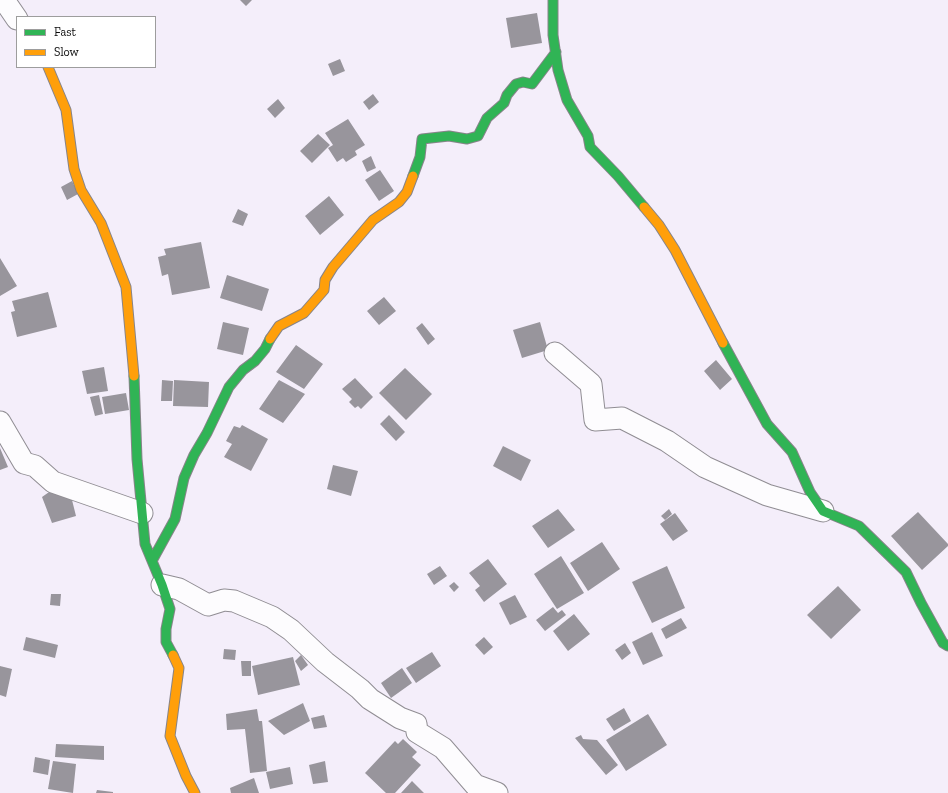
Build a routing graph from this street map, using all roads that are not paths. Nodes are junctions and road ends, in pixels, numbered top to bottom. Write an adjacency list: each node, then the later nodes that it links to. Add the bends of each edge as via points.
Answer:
1 (4, 0): 3 (street)
2 (553, 0): 4 (street, via 553,35)
3 (16, 18)
4 (556, 52): 8 (street, via 558,70 567,100 588,136 590,147 659,225 675,250 767,424 792,452 810,492); 10 (street, via 532,84 516,84 504,103 487,118 478,136 467,139 449,136 422,138 420,158 407,192 399,202 373,220 333,267 325,280 324,290 304,313 279,326 266,349 229,387 194,455 184,478 175,519)
5 (48, 68): 9 (street, via 66,110 74,169 81,190 101,223 126,287)
6 (555, 353): 8 (street, via 591,384 595,420 622,418 667,441 705,467 767,495)
7 (0, 422): 9 (street, via 24,463 35,466 53,482)
8 (823, 511): 12 (street, via 859,526 906,572 943,643)
9 (142, 513): 10 (street, via 145,544)
10 (153, 560): 11 (street)
11 (162, 585): 13 (street, via 170,609 166,642 179,668 170,736); 14 (street, via 179,589 208,605 224,600 234,601 272,617 291,630 370,699 400,718 416,724 417,732 444,748 475,785)
12 (948, 646)
13 (195, 793)
14 (497, 793)

